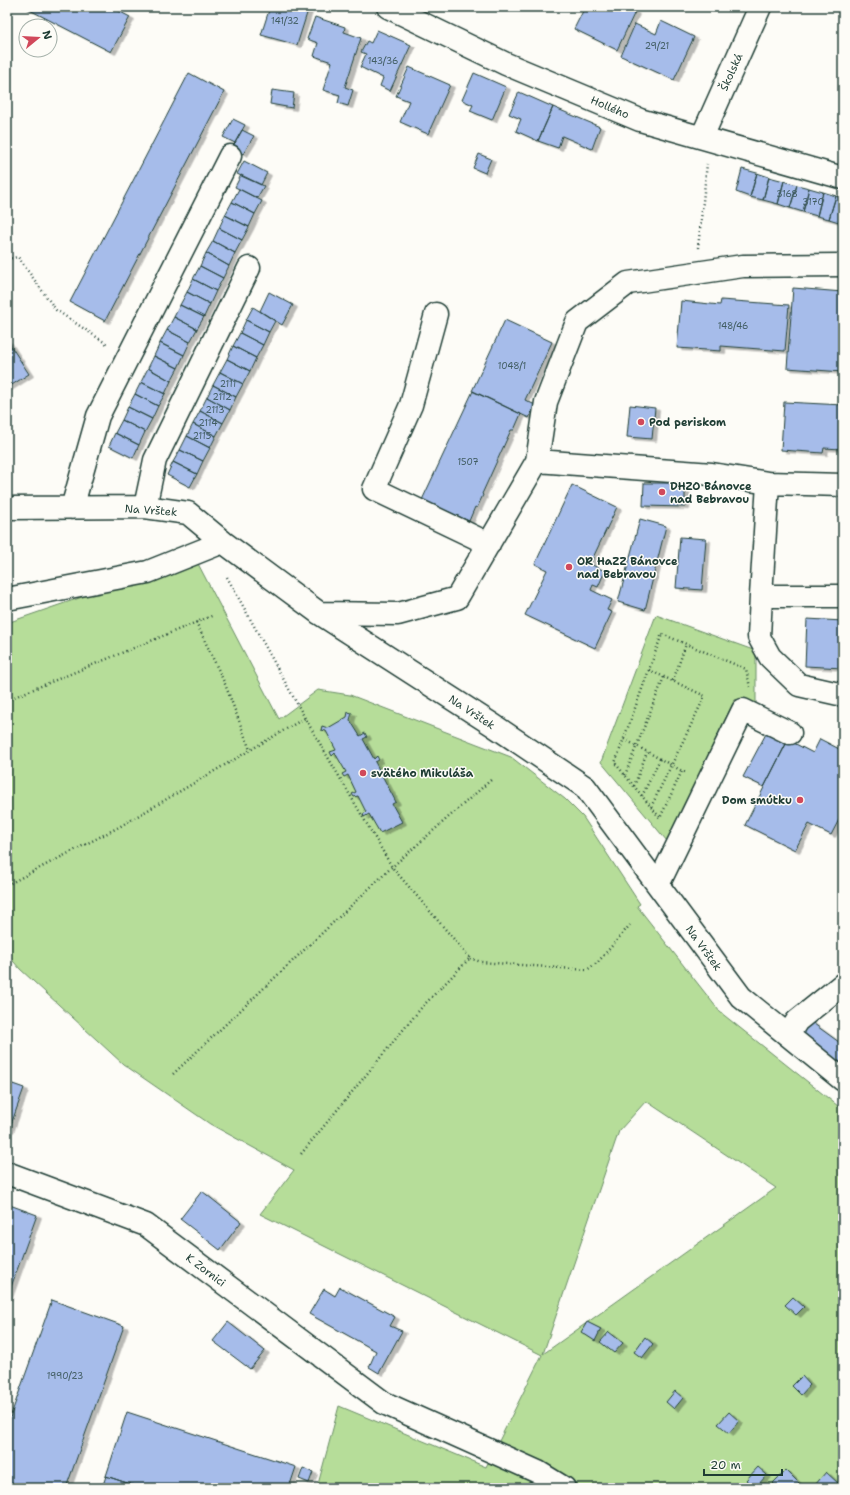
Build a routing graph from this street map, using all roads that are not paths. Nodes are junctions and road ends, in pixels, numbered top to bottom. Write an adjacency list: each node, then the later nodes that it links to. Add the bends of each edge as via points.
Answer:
1 (388, 7): 3 (street, Hollého, via 506,64 640,120)
2 (760, 7): 3 (street, Školská)
3 (706, 138): 5 (street, Hollého)
4 (230, 156): 13 (street, via 98,416)
5 (843, 178)
6 (843, 266): 9 (street, via 743,266 628,283 577,322 546,402)
7 (250, 268): 14 (street, via 155,460)
8 (436, 314): 16 (street, via 411,405 374,489)
9 (536, 461): 10 (street, via 712,474); 16 (street)
10 (768, 483): 11 (street); 17 (street)
11 (843, 485)
12 (7, 508): 13 (street, Na Vrštek)
13 (72, 508): 14 (street, Na Vrštek)
14 (145, 508): 15 (street, Na Vrštek, via 188,513)
15 (223, 542): 19 (street, via 148,572); 20 (street, Na Vrštek)
16 (489, 544): 20 (street, via 457,598 398,614)
17 (761, 596): 18 (street); 21 (street, via 759,637 770,657 799,685)
18 (843, 596)
19 (7, 599)
20 (319, 613): 23 (street, Na Vrštek, via 585,787)
21 (843, 695)
22 (790, 733): 23 (street, via 743,710)
23 (658, 885): 25 (street, Na Vrštek, via 741,997)
24 (843, 984): 25 (street, via 797,1021)
25 (788, 1035): 26 (street, Na Vrštek)
26 (843, 1080)
27 (7, 1173): 28 (street, K Zornici, via 146,1225 384,1403 538,1472)
28 (564, 1488)

